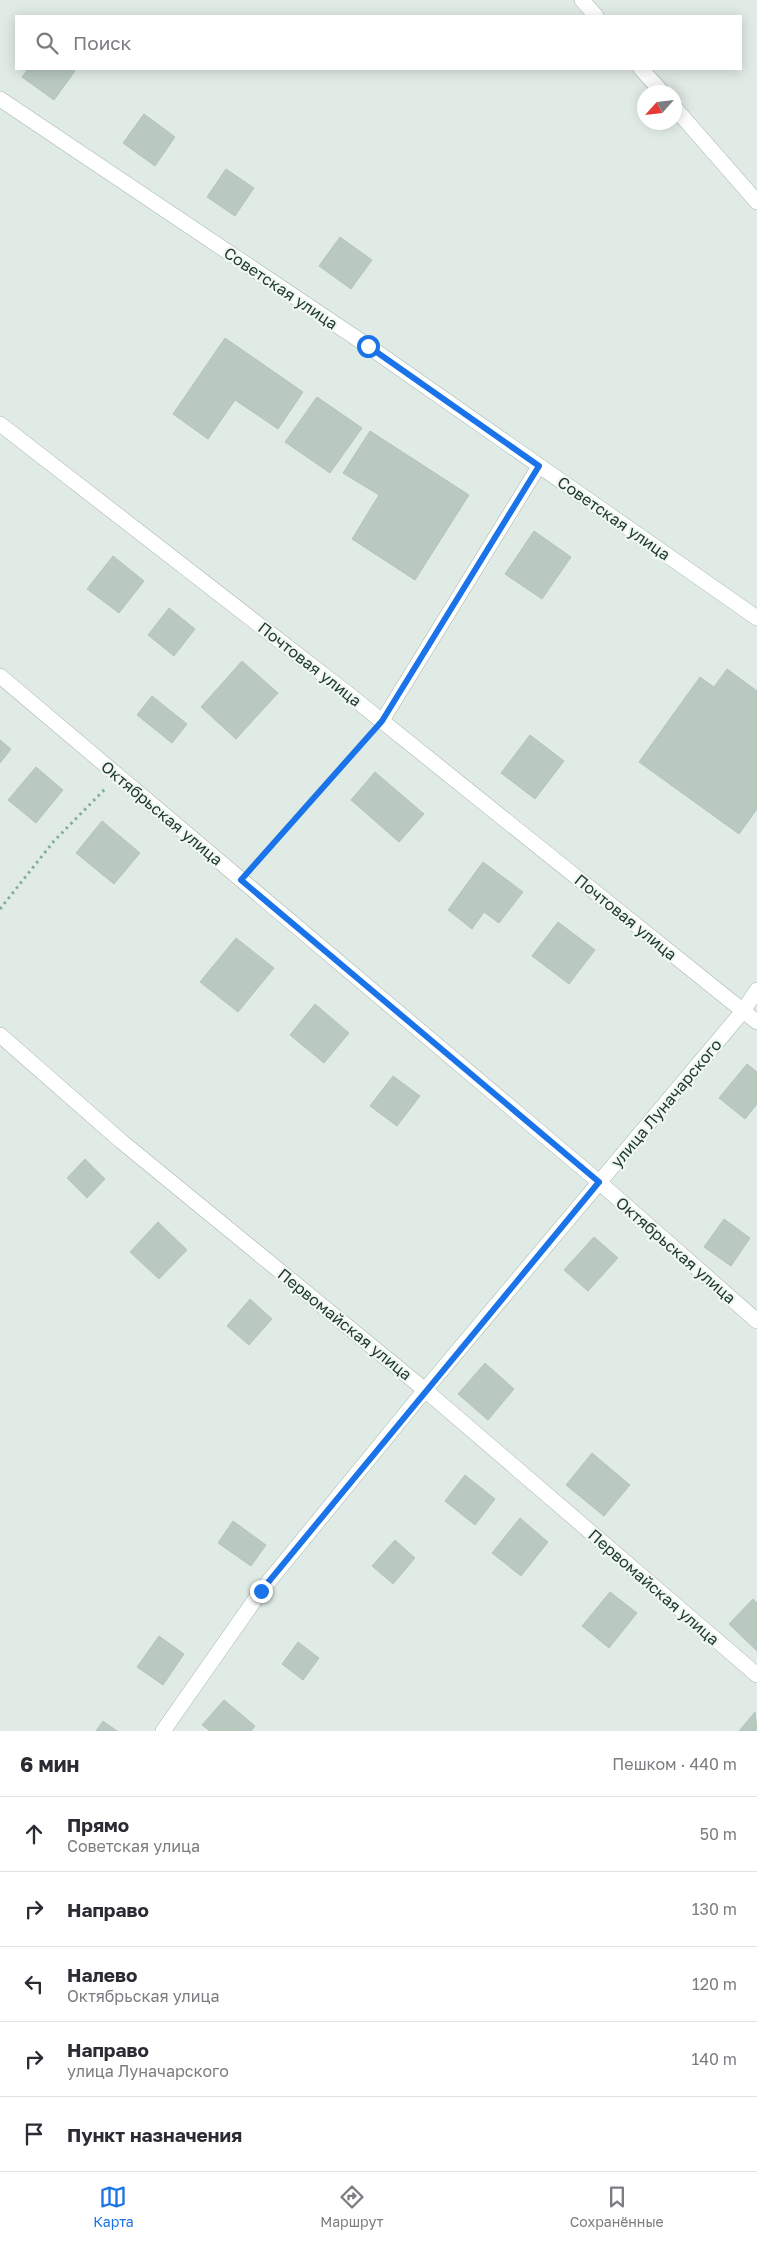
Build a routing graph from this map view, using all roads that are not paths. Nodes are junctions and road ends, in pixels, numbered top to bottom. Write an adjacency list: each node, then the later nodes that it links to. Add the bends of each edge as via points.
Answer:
1 (582, 0): 2 (street)
2 (595, 15)
3 (642, 70): 4 (street)
4 (656, 85)
5 (0, 99): 9 (street, Советская улица, via 368,346)
6 (682, 116): 7 (street)
7 (757, 202)
8 (0, 424): 12 (street, Почтовая улица)
9 (539, 466): 10 (street, Советская улица); 12 (lane)
10 (757, 618)
11 (0, 676): 17 (street, Октябрьская улица)
12 (382, 721): 14 (street, Почтовая улица)
13 (757, 990): 14 (street, улица Луначарского)
14 (743, 1011): 15 (street, Почтовая улица); 17 (street, улица Луначарского)
15 (757, 1022)
16 (0, 1035): 19 (street, Первомайская улица, via 121,1141)
17 (599, 1182): 18 (street, Октябрьская улица); 19 (street, улица Луначарского)
18 (757, 1321)
19 (425, 1390): 20 (street, Первомайская улица); 21 (street, улица Луначарского, via 261,1591)
20 (757, 1675)
21 (163, 1731)

